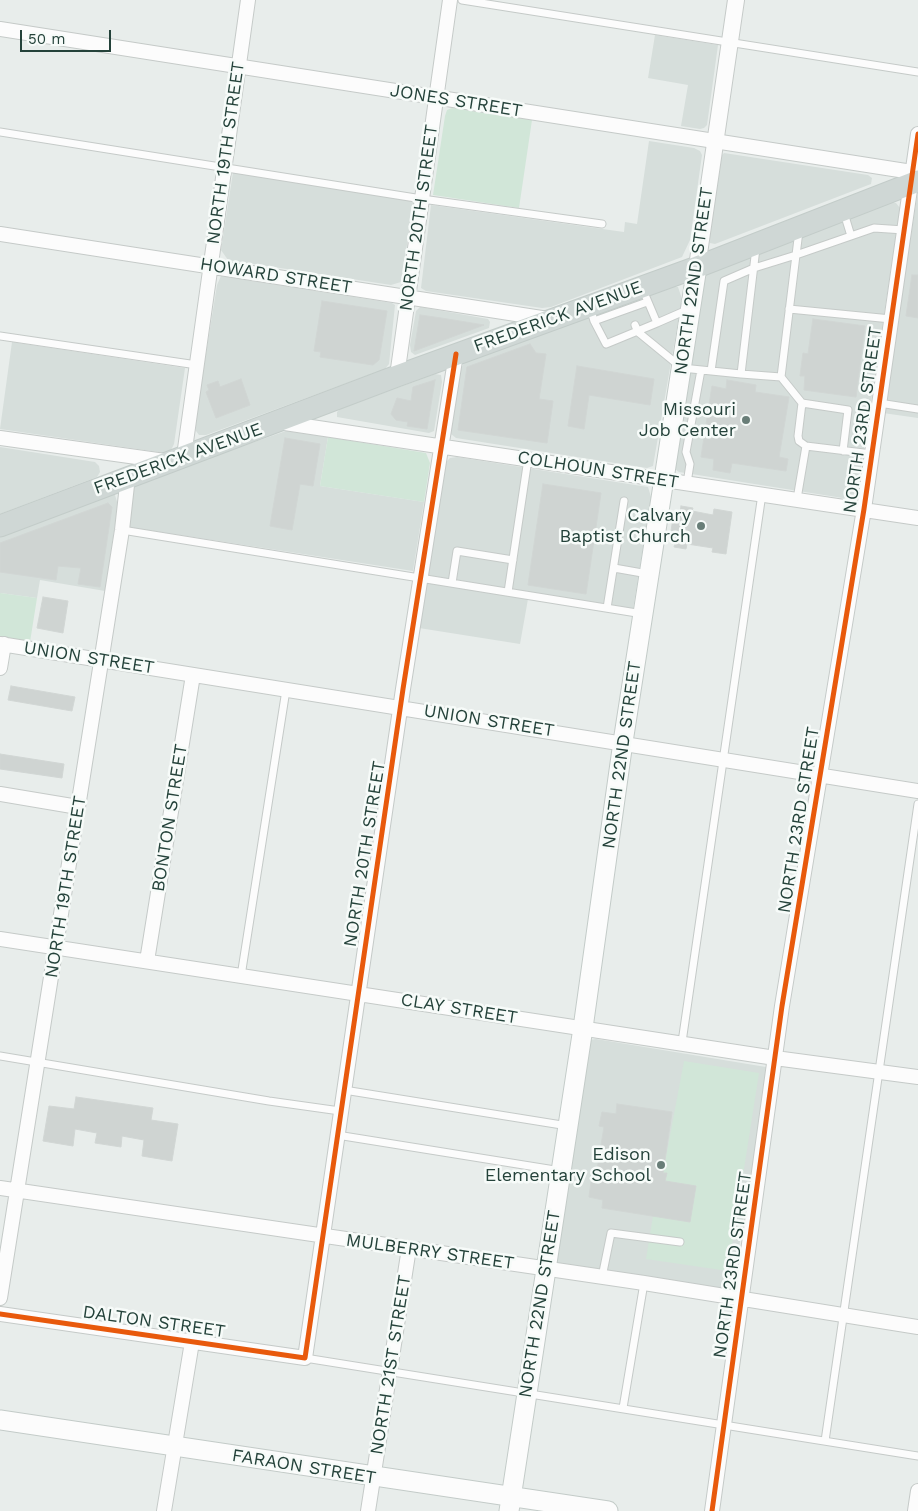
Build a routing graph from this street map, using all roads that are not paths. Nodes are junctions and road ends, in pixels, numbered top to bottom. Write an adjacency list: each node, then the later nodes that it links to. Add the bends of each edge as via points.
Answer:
1 (248, 0): 7 (street, NORTH 19TH STREET)
2 (450, 0): 9 (street, NORTH 20TH STREET)
3 (462, 0): 6 (lane)
4 (736, 0): 6 (street, NORTH 22ND STREET)
5 (0, 29): 7 (street, JONES STREET)
6 (730, 41): 8 (lane); 12 (street, NORTH 22ND STREET)
7 (238, 65): 9 (street, JONES STREET); 13 (street, NORTH 19TH STREET)
8 (918, 72)
9 (436, 98): 12 (street, JONES STREET); 15 (street, NORTH 20TH STREET)
10 (0, 132): 13 (lane)
11 (918, 134): 14 (street, NORTH 23RD STREET)
12 (715, 140): 14 (street, JONES STREET); 25 (street, NORTH 22ND STREET)
13 (224, 168): 15 (lane); 24 (street, NORTH 19TH STREET)
14 (914, 179): 16 (main road, FREDERICK AVENUE); 19 (street, NORTH 23RD STREET)
15 (422, 199): 17 (lane); 28 (street, NORTH 20TH STREET)
16 (843, 210): 18 (main road, FREDERICK AVENUE); 21 (lane)
17 (602, 224)
18 (800, 226): 22 (main road, FREDERICK AVENUE); 23 (lane)
19 (904, 230): 21 (lane, via 874,228); 33 (street, NORTH 23RD STREET)
20 (0, 234): 24 (street, HOWARD STREET)
21 (851, 236): 23 (lane)
22 (757, 242): 25 (main road, FREDERICK AVENUE); 26 (lane)
23 (796, 255): 26 (lane); 30 (lane)
24 (210, 267): 28 (street, HOWARD STREET); 38 (street, NORTH 19TH STREET)
25 (697, 267): 27 (main road, FREDERICK AVENUE); 29 (main road, NORTH 22ND STREET)
26 (754, 268): 41 (lane, via 724,281); 42 (lane)
27 (644, 295): 31 (main road, FREDERICK AVENUE); 31 (lane, via 629,311 616,316); 34 (lane)
28 (408, 296): 32 (street, HOWARD STREET); 43 (street, NORTH 20TH STREET)
29 (691, 308): 34 (lane); 39 (main road, NORTH 22ND STREET)
30 (789, 309): 33 (lane); 44 (lane)
31 (592, 313): 32 (main road, FREDERICK AVENUE); 35 (lane, via 606,344)
32 (552, 319): 37 (main road, FREDERICK AVENUE)
33 (891, 319): 46 (street, NORTH 23RD STREET)
34 (657, 323): 35 (lane)
35 (637, 329): 39 (lane)
36 (0, 336): 38 (lane)
37 (456, 354): 43 (main road, FREDERICK AVENUE); 50 (street, NORTH 20TH STREET)
38 (197, 365): 54 (street, NORTH 19TH STREET)
39 (682, 368): 40 (lane); 57 (main road, NORTH 22ND STREET)
40 (700, 370): 41 (lane); 58 (lane, via 686,452 690,464)
41 (711, 371): 42 (lane)
42 (741, 374): 44 (lane)
43 (397, 376): 48 (main road, FREDERICK AVENUE)
44 (781, 377): 45 (lane)
45 (802, 403): 51 (lane, via 798,436); 52 (lane, via 848,410)
46 (879, 403): 47 (lane); 53 (street, NORTH 23RD STREET)
47 (918, 409)
48 (277, 422): 50 (street, COLHOUN STREET); 54 (main road, FREDERICK AVENUE)
49 (0, 438): 54 (street)
50 (442, 446): 55 (street, COLHOUN STREET); 69 (street, NORTH 20TH STREET)
51 (806, 446): 52 (lane); 60 (lane)
52 (843, 451): 53 (lane)
53 (872, 454): 62 (street, NORTH 23RD STREET)
54 (176, 459): 56 (main road, FREDERICK AVENUE)
55 (528, 459): 57 (street, COLHOUN STREET); 66 (lane)
56 (128, 476): 64 (main road, FREDERICK AVENUE); 65 (street, NORTH 19TH STREET)
57 (665, 480): 58 (street, COLHOUN STREET); 68 (main road, NORTH 22ND STREET)
58 (687, 483): 59 (street, COLHOUN STREET)
59 (762, 494): 60 (street, COLHOUN STREET); 81 (lane)
60 (797, 499): 62 (street, COLHOUN STREET)
61 (624, 501): 67 (lane)
62 (864, 508): 63 (street, COLHOUN STREET); 82 (street, NORTH 23RD STREET)
63 (918, 518)
64 (0, 526)
65 (122, 530): 69 (lane); 75 (street, NORTH 19TH STREET)
66 (513, 560): 70 (lane, via 457,551); 71 (lane)
67 (614, 568): 68 (lane); 72 (lane)
68 (650, 574): 73 (main road, NORTH 22ND STREET)
69 (420, 578): 70 (lane); 79 (street, NORTH 20TH STREET)
70 (452, 582): 71 (lane)
71 (508, 592): 72 (lane)
72 (607, 608): 73 (lane)
73 (643, 614): 80 (main road, NORTH 22ND STREET)
74 (2, 644): 75 (street, UNION STREET); 76 (street)
75 (100, 660): 77 (street, UNION STREET); 86 (street, NORTH 19TH STREET)
76 (0, 668)
77 (193, 675): 78 (street, UNION STREET); 89 (street, BONTON STREET)
78 (286, 690): 79 (street, UNION STREET); 90 (lane)
79 (400, 708): 80 (street, UNION STREET); 91 (street, NORTH 20TH STREET)
80 (623, 742): 81 (street, UNION STREET); 92 (main road, NORTH 22ND STREET)
81 (723, 759): 82 (street, UNION STREET); 93 (lane)
82 (820, 775): 83 (street, UNION STREET); 95 (street, NORTH 23RD STREET)
83 (918, 791)
84 (0, 794): 86 (street)
85 (918, 804): 97 (lane)
86 (78, 807): 88 (street, NORTH 19TH STREET)
87 (0, 939): 88 (street, CLAY STREET)
88 (56, 948): 89 (street, CLAY STREET); 96 (street, NORTH 19TH STREET)
89 (147, 961): 90 (street, CLAY STREET)
90 (241, 976): 91 (street, CLAY STREET)
91 (358, 994): 92 (street, CLAY STREET); 99 (street, NORTH 20TH STREET)
92 (583, 1028): 93 (street, CLAY STREET); 101 (main road, NORTH 22ND STREET)
93 (682, 1042): 95 (street, CLAY STREET)
94 (0, 1056): 96 (lane)
95 (775, 1058): 97 (street, CLAY STREET); 113 (street, NORTH 23RD STREET)
96 (39, 1063): 100 (lane); 105 (street, NORTH 19TH STREET)
97 (880, 1072): 98 (street, CLAY STREET); 115 (lane)
98 (918, 1077)
99 (343, 1090): 100 (street, NORTH 20TH STREET); 101 (lane)
100 (340, 1111): 102 (street, NORTH 20TH STREET)
101 (568, 1126): 103 (main road, NORTH 22ND STREET)
102 (337, 1135): 103 (lane); 106 (street, NORTH 20TH STREET)
103 (561, 1171): 109 (main road, NORTH 22ND STREET)
104 (0, 1188): 105 (street, MULBERRY STREET)
105 (18, 1191): 106 (street, MULBERRY STREET); 112 (street, NORTH 19TH STREET)
106 (322, 1236): 108 (street, MULBERRY STREET); 118 (street, NORTH 20TH STREET)
107 (680, 1242): 110 (lane, via 611,1233)
108 (409, 1248): 109 (street, MULBERRY STREET); 119 (street, NORTH 21ST STREET)
109 (545, 1269): 110 (street, MULBERRY STREET); 120 (main road, NORTH 22ND STREET)
110 (602, 1277): 111 (street, MULBERRY STREET)
111 (644, 1283): 113 (street, MULBERRY STREET); 121 (lane)
112 (0, 1298)
113 (743, 1298): 115 (street, MULBERRY STREET); 123 (street, NORTH 23RD STREET)
114 (0, 1314): 117 (street, DALTON STREET)
115 (844, 1315): 116 (street, MULBERRY STREET); 124 (lane)
116 (918, 1327)
117 (192, 1342): 118 (street, DALTON STREET); 125 (street)
118 (305, 1358): 119 (lane)
119 (390, 1372): 120 (lane); 127 (street, NORTH 21ST STREET)
120 (527, 1393): 121 (lane); 129 (main road, NORTH 22ND STREET)
121 (623, 1408): 123 (lane)
122 (0, 1420): 125 (main road, FARAON STREET)
123 (725, 1425): 124 (lane); 133 (street, NORTH 23RD STREET)
124 (825, 1441): 126 (lane)
125 (174, 1447): 127 (main road, FARAON STREET); 130 (street)
126 (918, 1456)
127 (373, 1477): 129 (main road, FARAON STREET); 131 (street, NORTH 21ST STREET)
128 (918, 1491): 134 (street)
129 (510, 1504): 132 (main road, FARAON STREET)
130 (164, 1511)
131 (368, 1511)
132 (608, 1511)
133 (712, 1511)
134 (915, 1511)

